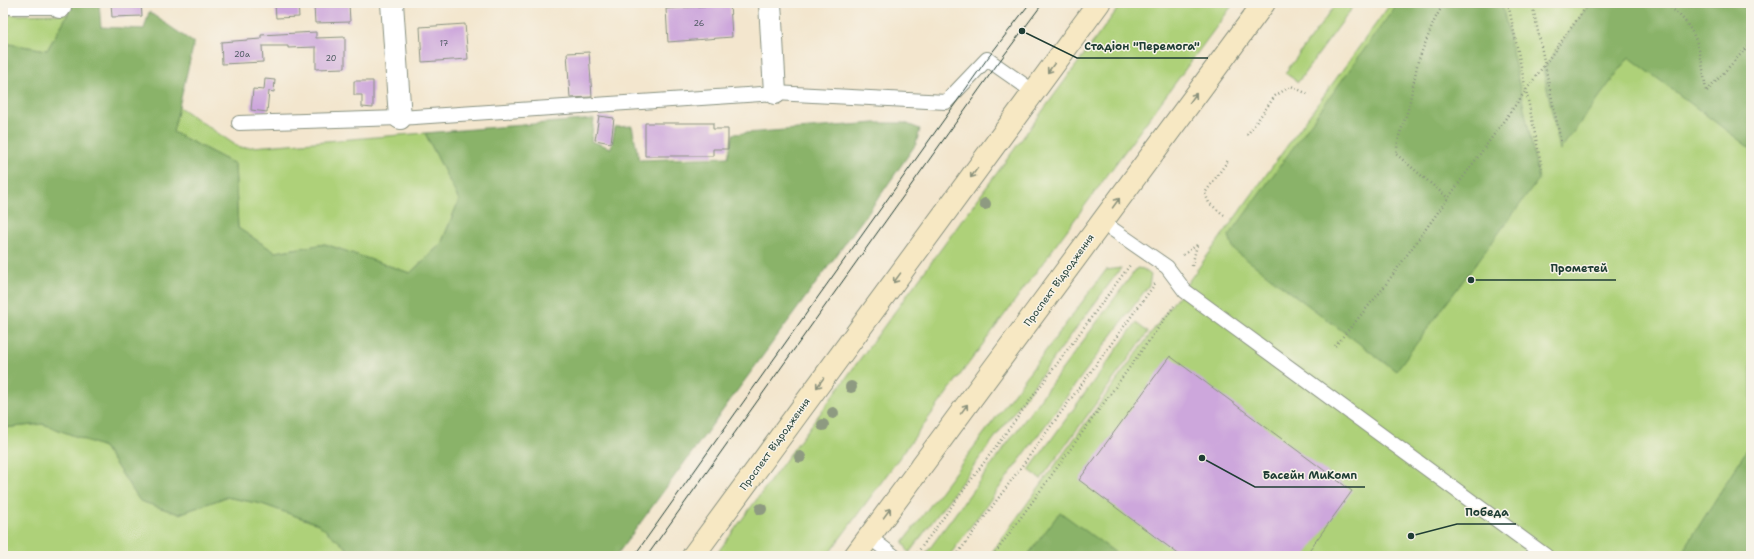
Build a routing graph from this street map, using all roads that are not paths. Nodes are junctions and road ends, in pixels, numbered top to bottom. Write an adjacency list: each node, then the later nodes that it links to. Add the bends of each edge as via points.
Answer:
1 (392, 3): 9 (street)
2 (770, 3): 8 (street)
3 (1099, 3): 7 (main road, Проспект Відродження, one-way to 7)
4 (1264, 3): 11 (main road, Проспект Відродження, one-way to 4)
5 (60, 5): 6 (lane)
6 (3, 7)
7 (1034, 92): 8 (lane, via 987,59 946,102); 13 (main road, Проспект Відродження, one-way to 13)
8 (775, 93): 9 (lane)
9 (400, 118): 10 (lane)
10 (240, 123)
11 (1102, 222): 12 (main road, Проспект Відродження, one-way to 11); 16 (lane, via 1167,267 1185,291)
12 (869, 537): 14 (main road, Проспект Відродження); 15 (lane)
13 (692, 556)
14 (855, 556)
15 (894, 556)
16 (1546, 556)

